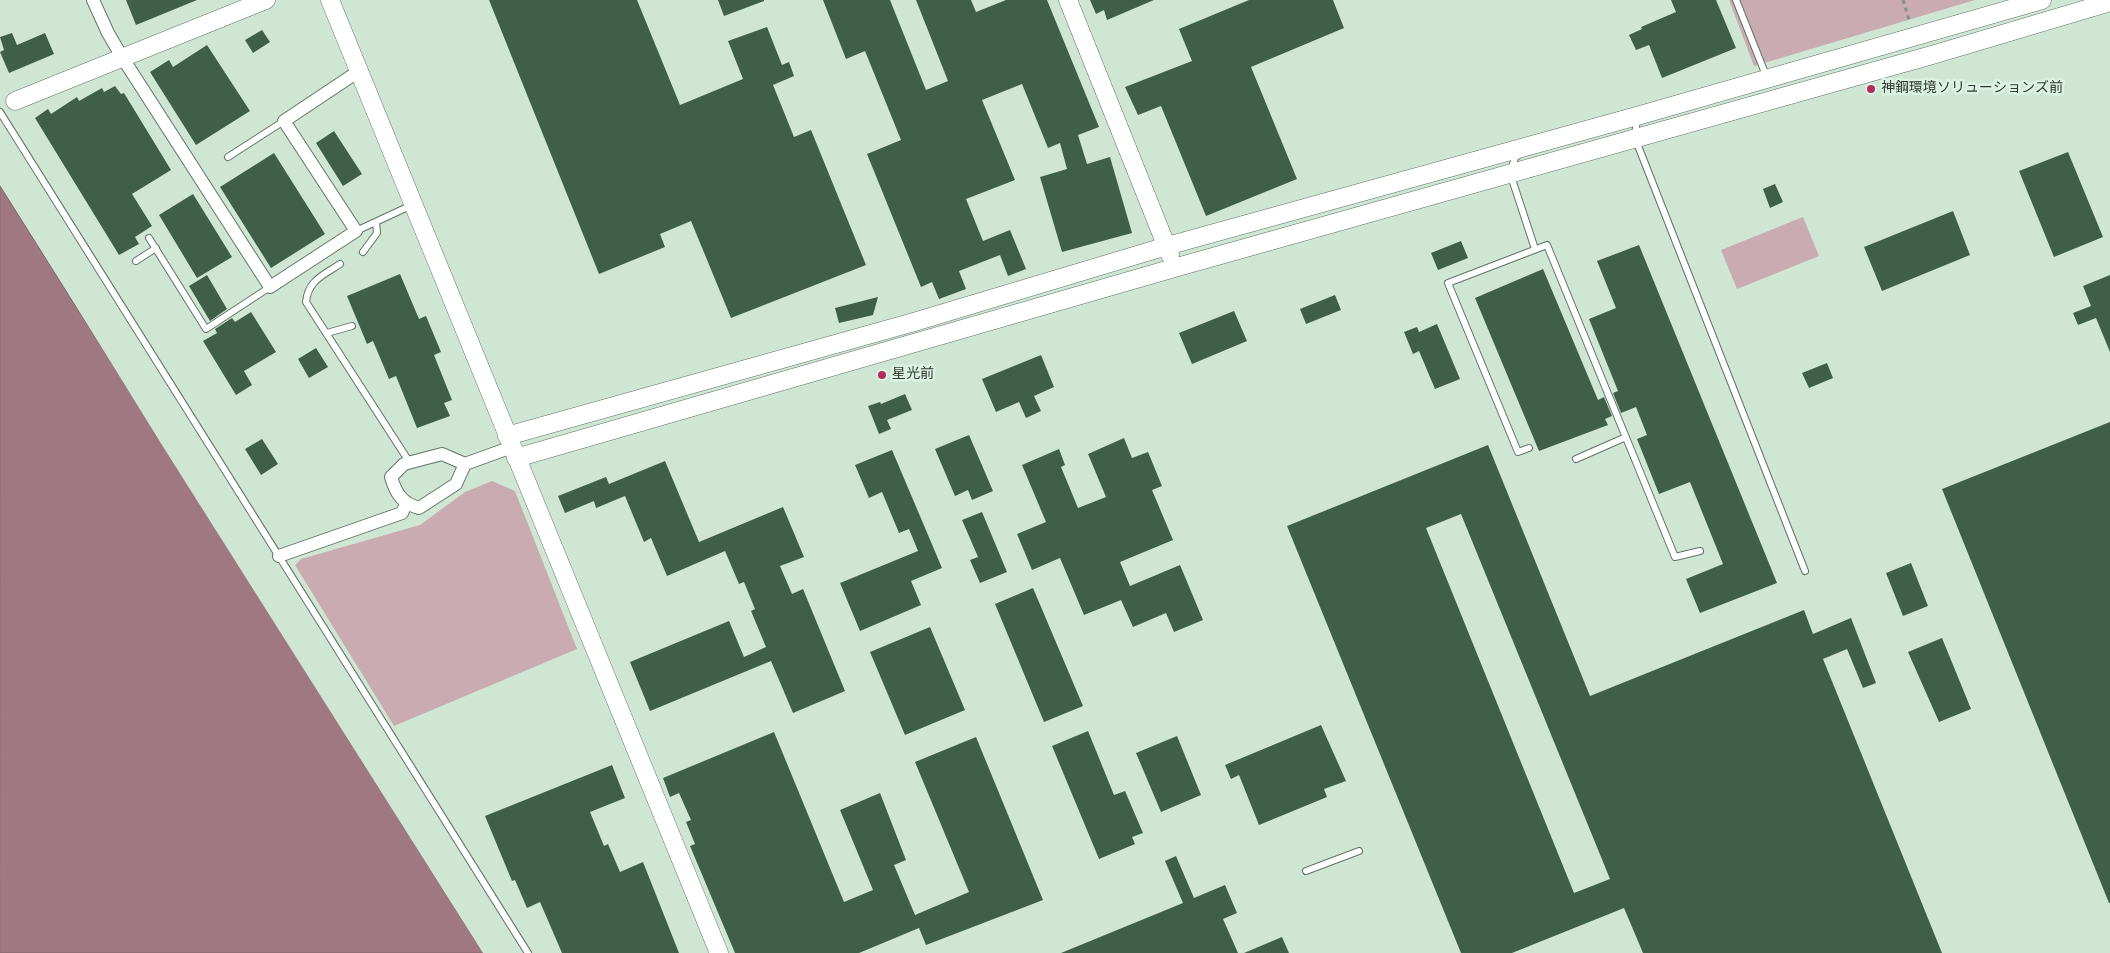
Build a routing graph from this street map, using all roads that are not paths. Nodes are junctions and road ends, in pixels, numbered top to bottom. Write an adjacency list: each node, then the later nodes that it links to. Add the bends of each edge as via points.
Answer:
1 (93, 0): 9 (street)
2 (266, 0): 8 (street)
3 (330, 0): 10 (street)
4 (1068, 0): 25 (street)
5 (1736, 0): 11 (lane)
6 (2042, 0): 11 (street)
7 (2110, 2): 16 (street)
8 (233, 6): 9 (street)
9 (122, 57): 12 (street); 32 (street)
10 (359, 71): 15 (street); 21 (street)
11 (1768, 79): 14 (street)
12 (14, 101)
13 (0, 112): 43 (lane)
14 (1637, 116): 16 (lane); 17 (street)
15 (284, 121): 18 (lane); 23 (street)
16 (1635, 138): 20 (street); 44 (lane)
17 (1531, 145): 19 (street); 20 (lane)
18 (228, 157)
19 (1475, 160): 20 (lane, via 1492,162); 25 (street)
20 (1504, 169): 27 (lane); 31 (street)
21 (413, 205): 22 (lane); 36 (street)
22 (376, 222): 23 (lane); 28 (lane, via 376,233)
23 (356, 231): 32 (street)
24 (149, 238): 26 (lane)
25 (1167, 246): 31 (street); 36 (street)
26 (156, 248): 29 (lane); 32 (lane, via 206,329)
27 (1536, 249): 35 (lane, via 1547,245); 37 (lane, via 1448,283 1518,452)
28 (363, 252)
29 (136, 261)
30 (340, 264): 34 (lane, via 314,281 307,290 306,302)
31 (1174, 268): 36 (street)
32 (270, 287)
33 (352, 326): 34 (lane)
34 (327, 333): 39 (lane)
35 (1626, 438): 38 (lane); 42 (lane, via 1675,557)
36 (512, 447): 40 (street); 48 (street)
37 (1529, 448)
38 (1576, 459)
39 (410, 463): 40 (street, via 442,454); 41 (street, via 404,464 391,477 396,492)
40 (465, 464): 41 (street, via 456,484 419,508)
41 (406, 504): 43 (street, via 402,513 395,516)
42 (1700, 551)
43 (279, 556): 47 (lane)
44 (1805, 570)
45 (1359, 851): 46 (lane)
46 (1306, 871)
47 (528, 953)
48 (719, 953)

